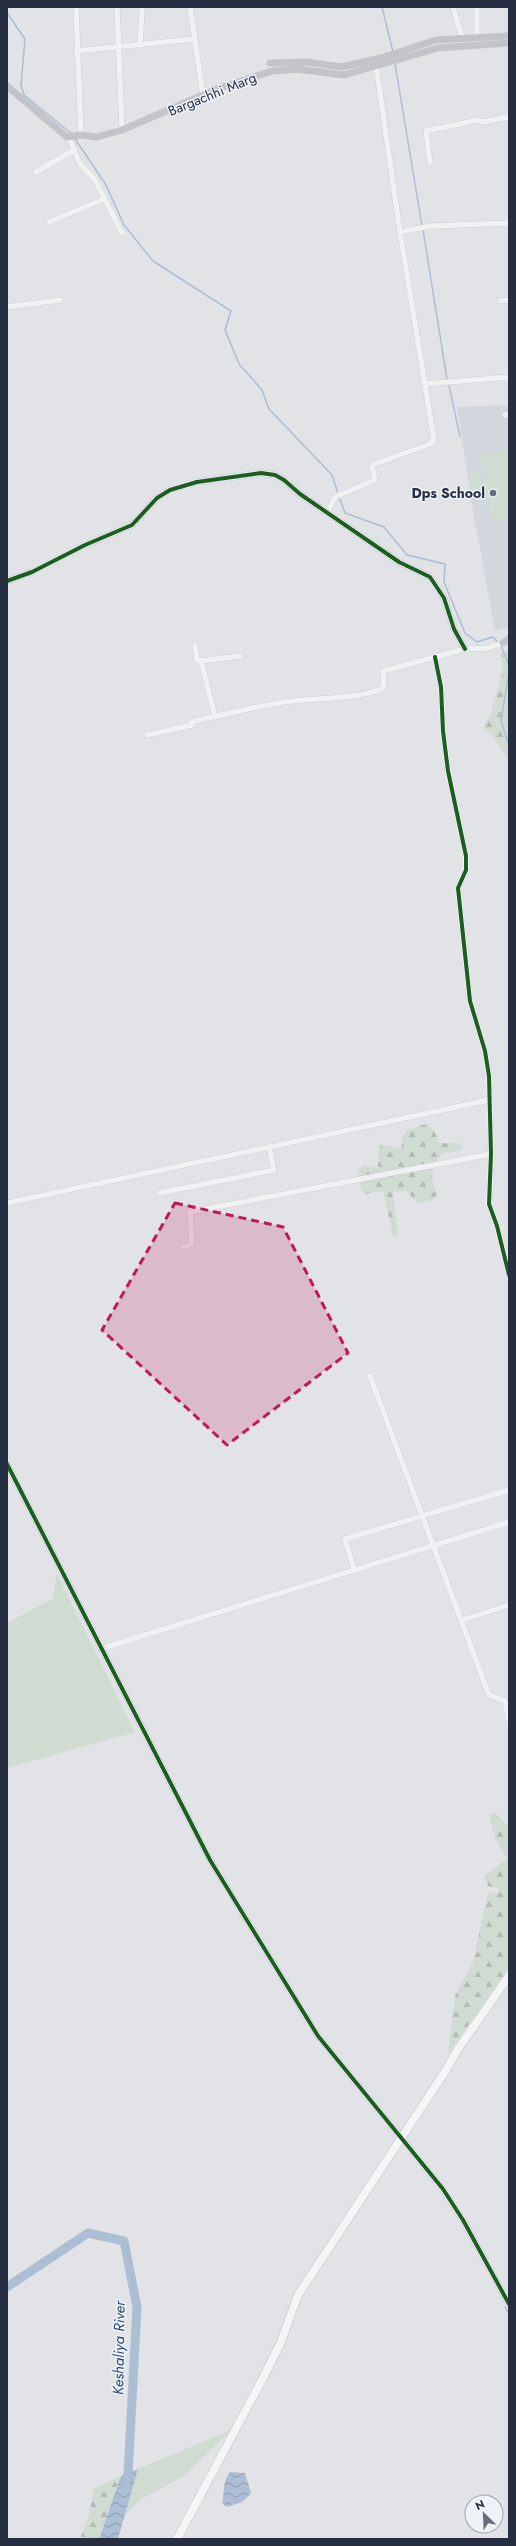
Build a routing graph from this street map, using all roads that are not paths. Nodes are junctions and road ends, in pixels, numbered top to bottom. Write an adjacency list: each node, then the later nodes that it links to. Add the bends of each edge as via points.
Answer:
1 (76, 7): 14 (street)
2 (117, 7): 13 (street)
3 (190, 7): 8 (street)
4 (453, 7): 10 (street)
5 (477, 7): 9 (street)
6 (142, 10): 12 (street)
7 (509, 36): 9 (street)
8 (194, 39): 12 (street); 18 (street)
9 (477, 40): 10 (street, Bargachhi Marg); 11 (street, Bargachhi Marg)
10 (463, 41): 15 (street, via 436,40 381,58 342,67 307,62); 16 (street, Bargachhi Marg)
11 (509, 44)
12 (140, 45): 13 (street)
13 (119, 48): 14 (street); 20 (street)
14 (76, 51): 21 (street)
15 (270, 63)
16 (376, 65): 18 (street, Bargachhi Marg, via 344,75 297,69 272,70); 29 (street)
17 (7, 86): 22 (street)
18 (202, 95): 20 (street, Bargachhi Marg)
19 (509, 117): 24 (street, via 426,130)
20 (122, 130): 21 (street, Bargachhi Marg, via 97,138)
21 (80, 135): 22 (street, Bargachhi Marg)
22 (70, 138): 23 (street)
23 (74, 150): 25 (street); 26 (street, via 80,164 95,180)
24 (430, 164)
25 (36, 172)
26 (104, 199): 27 (street); 30 (street)
27 (49, 222)
28 (509, 223): 29 (street, via 430,226)
29 (400, 232): 36 (street)
30 (122, 233)
31 (60, 300): 34 (street)
32 (509, 300): 33 (street)
33 (500, 301)
34 (7, 307)
35 (509, 377): 36 (street)
36 (424, 384): 37 (street, via 433,442 372,465 376,477 374,481 335,497)
37 (327, 513): 38 (street, via 275,475 261,473 197,482 170,490 157,498 132,525 32,572); 41 (street, via 398,562 430,577 444,598 454,629)
38 (7, 581)
39 (503, 642): 41 (street)
40 (195, 646): 44 (street, via 197,660)
41 (465, 649): 43 (street)
42 (240, 656): 44 (street)
43 (435, 657): 45 (street, via 383,671 384,687 357,696 283,702); 47 (street, via 441,687 448,771 466,856 466,870 458,888 467,980 470,1001 486,1051)
44 (201, 662): 45 (street)
45 (215, 717): 46 (street)
46 (147, 735)
47 (489, 1100): 48 (street); 49 (street)
48 (269, 1147): 50 (street, via 274,1170); 51 (street)
49 (490, 1154): 52 (street, via 190,1212 192,1244); 53 (street, via 489,1204)
50 (159, 1193)
51 (7, 1203)
52 (183, 1247)
53 (509, 1275)
54 (370, 1376): 57 (street)
55 (7, 1464): 63 (street)
56 (509, 1490): 57 (street)
57 (422, 1516): 59 (street); 60 (street, via 345,1540)
58 (509, 1522): 59 (street)
59 (434, 1545): 60 (street); 62 (street)
60 (354, 1569): 63 (street)
61 (509, 1604): 62 (street)
62 (462, 1620): 64 (street, via 489,1695 505,1700)
63 (100, 1649): 66 (street, via 210,1860 318,2036)
64 (509, 1722)
65 (509, 1976): 66 (main road)
66 (402, 2136): 67 (street, via 443,2189 463,2220); 68 (main road, via 298,2295 281,2342)
67 (509, 2304)
68 (177, 2539)

